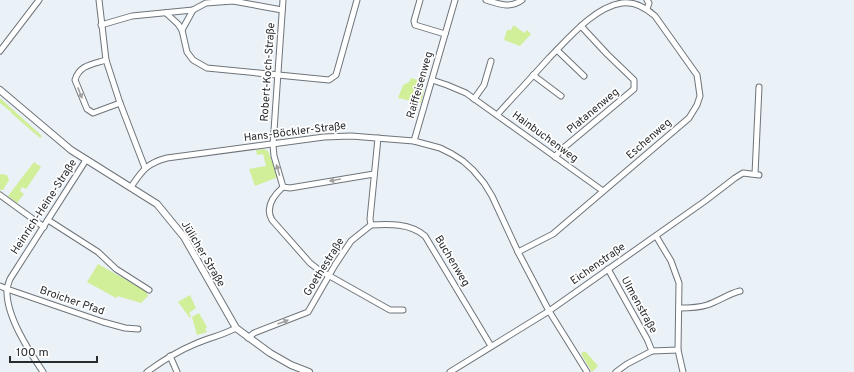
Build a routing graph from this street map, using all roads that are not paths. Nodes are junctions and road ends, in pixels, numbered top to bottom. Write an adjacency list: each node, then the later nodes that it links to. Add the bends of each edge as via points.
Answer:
1 (39, 0): 19 (street)
2 (98, 0): 14 (street)
3 (283, 0): 12 (street, Robert-Koch-Straße)
4 (357, 0): 22 (street, via 333,78 330,80)
5 (420, 0): 17 (street, via 415,25)
6 (455, 0): 17 (street, Raiffeisenweg)
7 (486, 0): 8 (street, via 509,6)
8 (522, 0)
9 (647, 0): 10 (street)
10 (647, 9): 15 (street, Eschenweg, via 629,2 613,5); 41 (street, Eschenweg, via 655,16 697,75 700,96 689,118)
11 (193, 10): 12 (street, via 206,3 234,1); 13 (street); 16 (street)
12 (282, 10): 22 (street, Robert-Koch-Straße)
13 (166, 13): 14 (street, via 132,16); 16 (street)
14 (101, 25): 20 (street)
15 (581, 26): 18 (street, Eschenweg); 35 (street, Platanenweg, via 634,80 634,89)
16 (182, 30): 22 (street, via 187,52 193,60 207,68)
17 (445, 34): 25 (street, Raiffeisenweg)
18 (557, 50): 23 (street, Eschenweg); 24 (street)
19 (0, 51)
20 (106, 60): 30 (street); 30 (street, one-way to 30, via 79,70 75,80 89,111 93,113)
21 (491, 62): 29 (street, via 484,85)
22 (277, 75): 34 (street, Robert-Koch-Straße)
23 (533, 76): 28 (street); 31 (street, Eschenweg)
24 (584, 76)
25 (432, 80): 29 (street, Hainbuchenweg, via 460,90); 33 (street, Raiffeisenweg)
26 (759, 87): 46 (street, Eichenstraße, via 757,174 743,173 734,178)
27 (0, 90): 36 (street, Jülicher Straße, via 61,143)
28 (561, 96)
29 (474, 99): 31 (street, Hainbuchenweg)
30 (120, 103): 37 (street)
31 (497, 115): 35 (street, Hainbuchenweg)
32 (378, 138): 33 (street, Hans-Böckler-Straße); 34 (street, Hans-Böckler-Straße, via 324,137); 38 (street)
33 (414, 141): 47 (street, Hans-Böckler-Straße, via 440,148 473,170 492,196)
34 (273, 145): 37 (street, Hans-Böckler-Straße, via 167,158 157,160); 40 (street, one-way to 34)
35 (555, 156): 41 (street, Hainbuchenweg)
36 (86, 160): 39 (street, Jülicher Straße); 43 (street, Heinrich-Heine-Straße)
37 (145, 168): 39 (street, Hans-Böckler-Straße)
38 (374, 174): 40 (street, one-way to 40); 44 (street)
39 (131, 187): 57 (street, Jülicher Straße, via 157,204 180,232)
40 (283, 187): 49 (street, via 273,198 269,215 310,263)
41 (603, 191): 47 (street, Eschenweg, via 553,234)
42 (0, 195): 45 (street)
43 (48, 220): 45 (street, Heinrich-Heine-Straße); 52 (street, via 98,252 116,269)
44 (371, 225): 49 (street, Goethestraße, via 351,241); 60 (street, Buchenweg, via 406,226 425,236)
45 (44, 227): 51 (street, Heinrich-Heine-Straße, via 10,278)
46 (656, 236): 48 (street, Eichenstraße); 54 (street, via 671,261 679,282)
47 (518, 252): 56 (street, Hans-Böckler-Straße)
48 (608, 269): 56 (street, Eichenstraße); 62 (street, Ulmenstraße)
49 (328, 275): 55 (street, via 390,310); 59 (street, Goethestraße, one-way to 49, via 308,312)
50 (0, 286): 51 (street, Broicher Pfad)
51 (7, 289): 58 (street, Broicher Pfad, via 103,322); 64 (street, via 9,306 21,336)
52 (149, 290)
53 (740, 291): 54 (street, via 707,305)
54 (679, 308): 61 (street)
55 (402, 310)
56 (549, 311): 60 (street, Eichenstraße); 69 (street, Hans-Böckler-Straße)
57 (236, 328): 59 (street, Jülicher Straße); 63 (street)
58 (138, 329)
59 (248, 338): 67 (street, Jülicher Straße, via 291,365)
60 (491, 346): 68 (street, Eichenstraße)
61 (678, 350): 62 (street); 71 (street)
62 (652, 351): 70 (street)
63 (170, 356): 65 (street); 66 (street)
64 (43, 372)
65 (147, 372)
66 (177, 372)
67 (309, 372)
68 (450, 372)
69 (587, 372)
70 (616, 372)
71 (683, 372)

